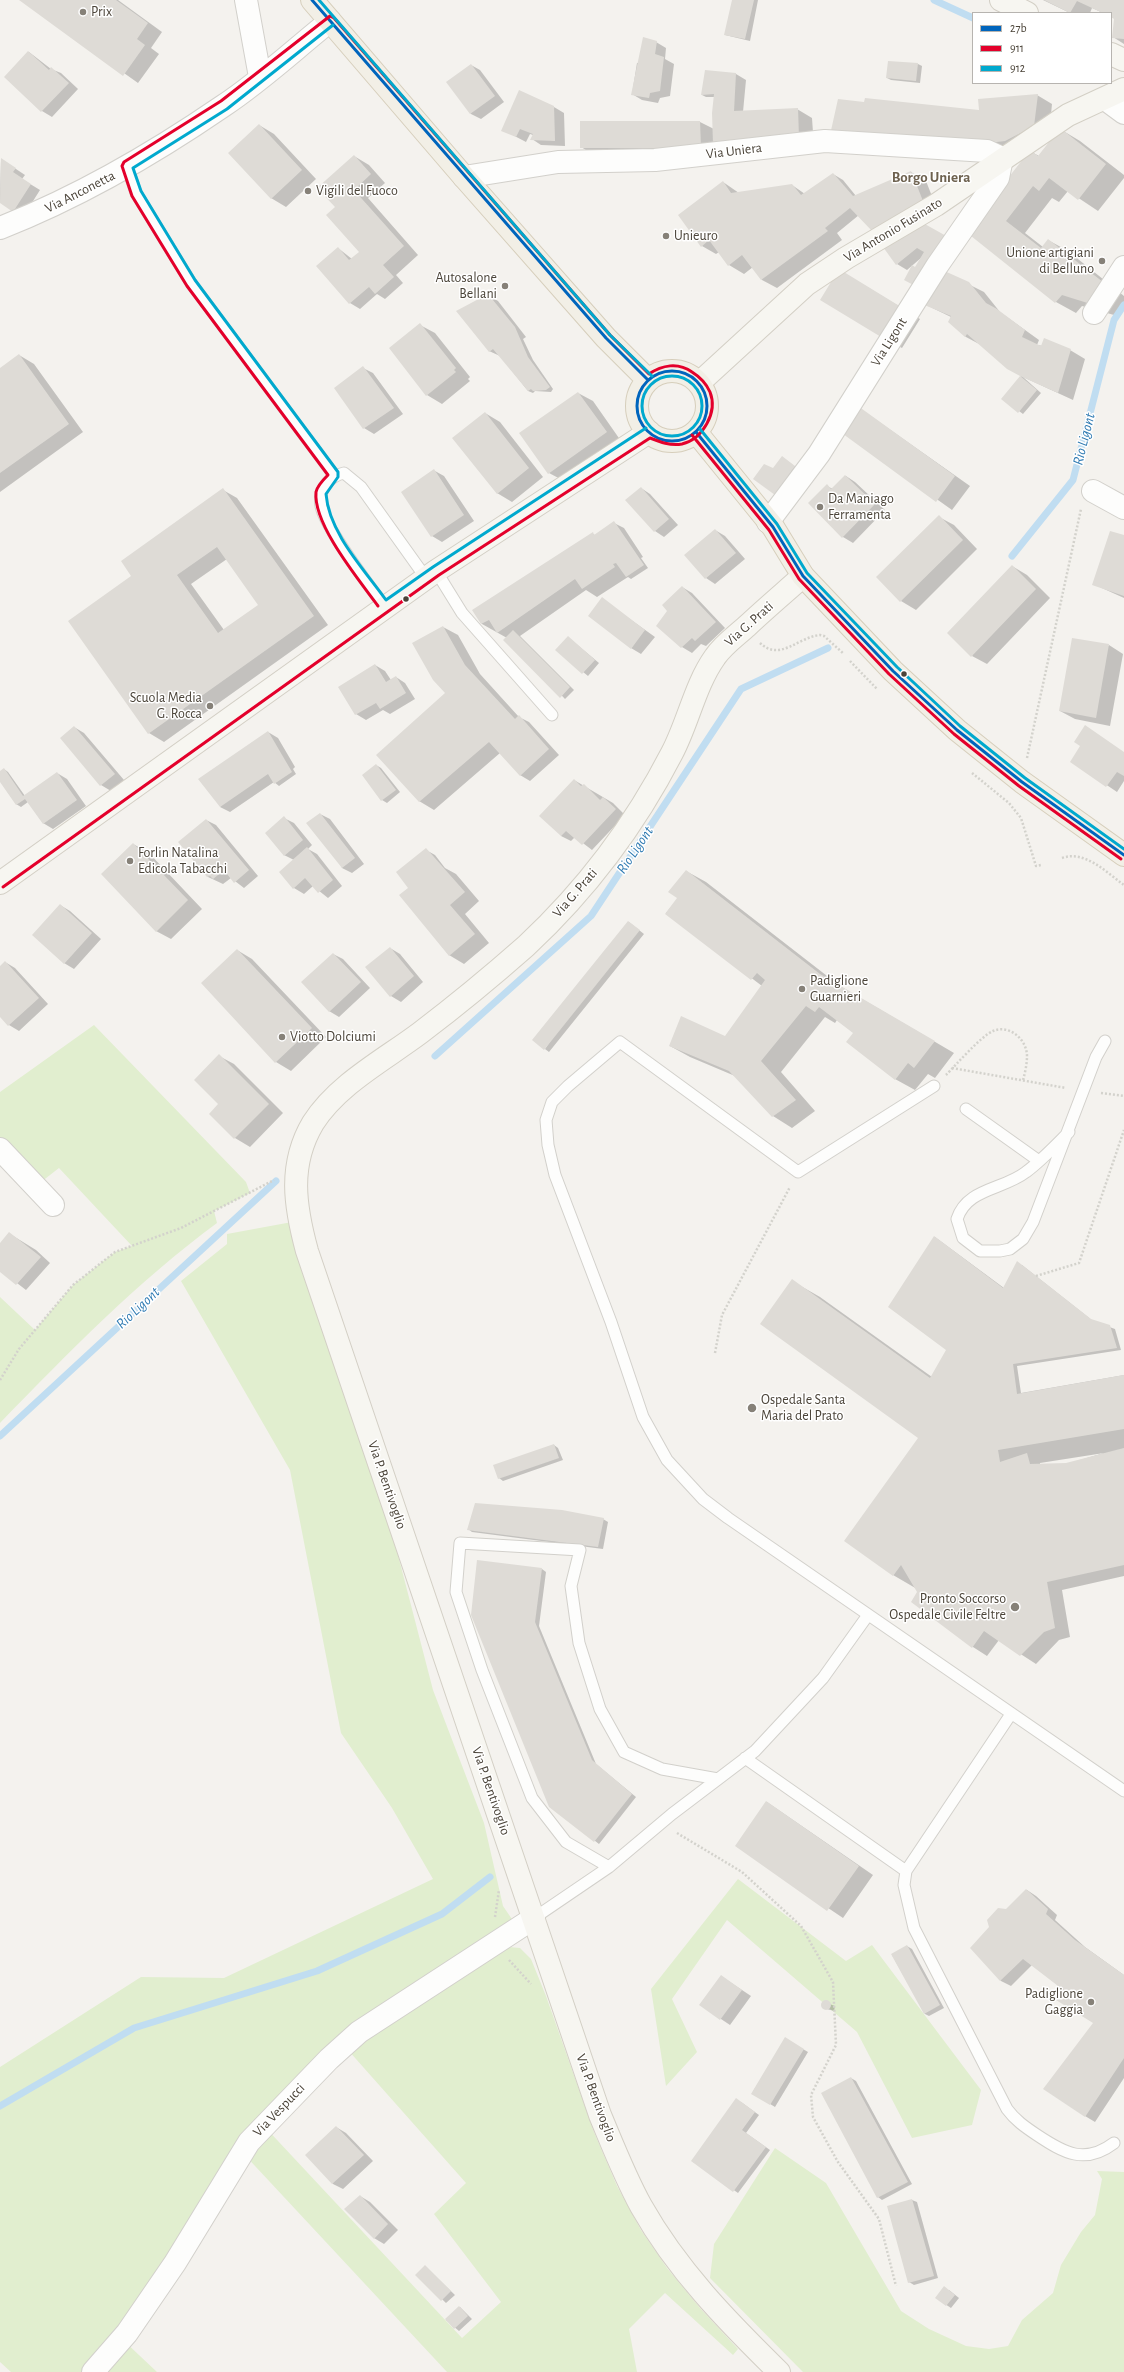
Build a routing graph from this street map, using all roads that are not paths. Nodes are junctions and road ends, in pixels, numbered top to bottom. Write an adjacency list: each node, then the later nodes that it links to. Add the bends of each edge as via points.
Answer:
1 (246, 0): 8 (street)
2 (312, 0): 5 (main road)
3 (1001, 0): 4 (street)
4 (1025, 12)
5 (330, 21): 8 (street, Via Anconetta); 13 (main road)
6 (1112, 54): 7 (street)
7 (1124, 60)
8 (260, 77): 12 (street, Via Anconetta, via 224,106)
9 (1115, 94): 10 (street); 11 (street, Via Antonio Fusinato, via 1068,115)
10 (1124, 113)
11 (1002, 158): 13 (street, Via Uniera, via 987,151 825,141 655,160 558,162); 18 (street, Via Antonio Fusinato, via 936,204 808,284); 24 (street, Via Ligont, via 998,178 937,266 819,454)
12 (128, 166): 14 (street, Via Anconetta, via 104,181); 21 (lane, via 136,193 191,283)
13 (464, 177): 17 (main road, via 606,338)
14 (0, 228)
15 (1124, 266): 16 (street)
16 (1094, 313)
17 (648, 380): 18 (main road, via 668,370 680,371); 19 (main road, via 637,400 637,412 641,423)
18 (699, 383): 20 (main road, via 705,392 706,414)
19 (649, 432): 20 (main road, via 667,440 687,438); 25 (street)
20 (696, 432): 24 (main road)
21 (334, 475): 25 (lane, via 344,473 361,487); 27 (lane, via 321,491 321,507 336,536)
22 (1093, 491): 23 (street)
23 (1124, 508)
24 (768, 522): 26 (main road)
25 (431, 575): 27 (street); 28 (lane)
26 (803, 576): 29 (main road, via 893,671 957,730 1047,802); 37 (street, Via G. Prati, via 716,656 655,784 622,837 582,886 548,924 505,964 334,1098 313,1125)
27 (385, 608): 30 (street)
28 (552, 715)
29 (1124, 854)
30 (0, 883)
31 (1105, 1041): 34 (lane, via 1096,1057)
32 (934, 1086): 39 (lane, via 798,1172 620,1042 552,1102 546,1120 548,1145 555,1175 611,1322 643,1417 667,1460 703,1499)
33 (966, 1109): 36 (lane)
34 (1069, 1132): 36 (lane); 36 (lane, via 1033,1222 1023,1238 1010,1249 1000,1251 980,1250 972,1246 963,1238 958,1227 958,1219 964,1205 980,1193 1019,1177)
35 (0, 1148): 38 (street)
36 (1039, 1161)
37 (296, 1165): 46 (street, Via P. Bentivoglio, via 296,1202 308,1251)
38 (53, 1205)
39 (868, 1615): 40 (lane); 41 (lane, via 823,1678 755,1751)
40 (1011, 1714): 43 (lane); 45 (lane)
41 (745, 1758): 42 (lane); 45 (lane)
42 (718, 1779): 44 (lane); 44 (lane, via 662,1768 624,1752 600,1709 579,1643 571,1586 580,1550 460,1543 456,1592 482,1670 532,1798 566,1842)
43 (1124, 1791)
44 (609, 1867): 46 (lane)
45 (906, 1872): 47 (lane, via 904,1885 914,1928 1007,2109 1015,2119 1065,2153 1085,2155 1103,2151)
46 (534, 1918): 48 (street, Via Vespucci, via 359,2032 328,2058 249,2142 175,2263 127,2333); 49 (street, Via P. Bentivoglio, via 600,2115 641,2206 667,2247 700,2290)
47 (1114, 2143)
48 (93, 2372)
49 (779, 2372)

